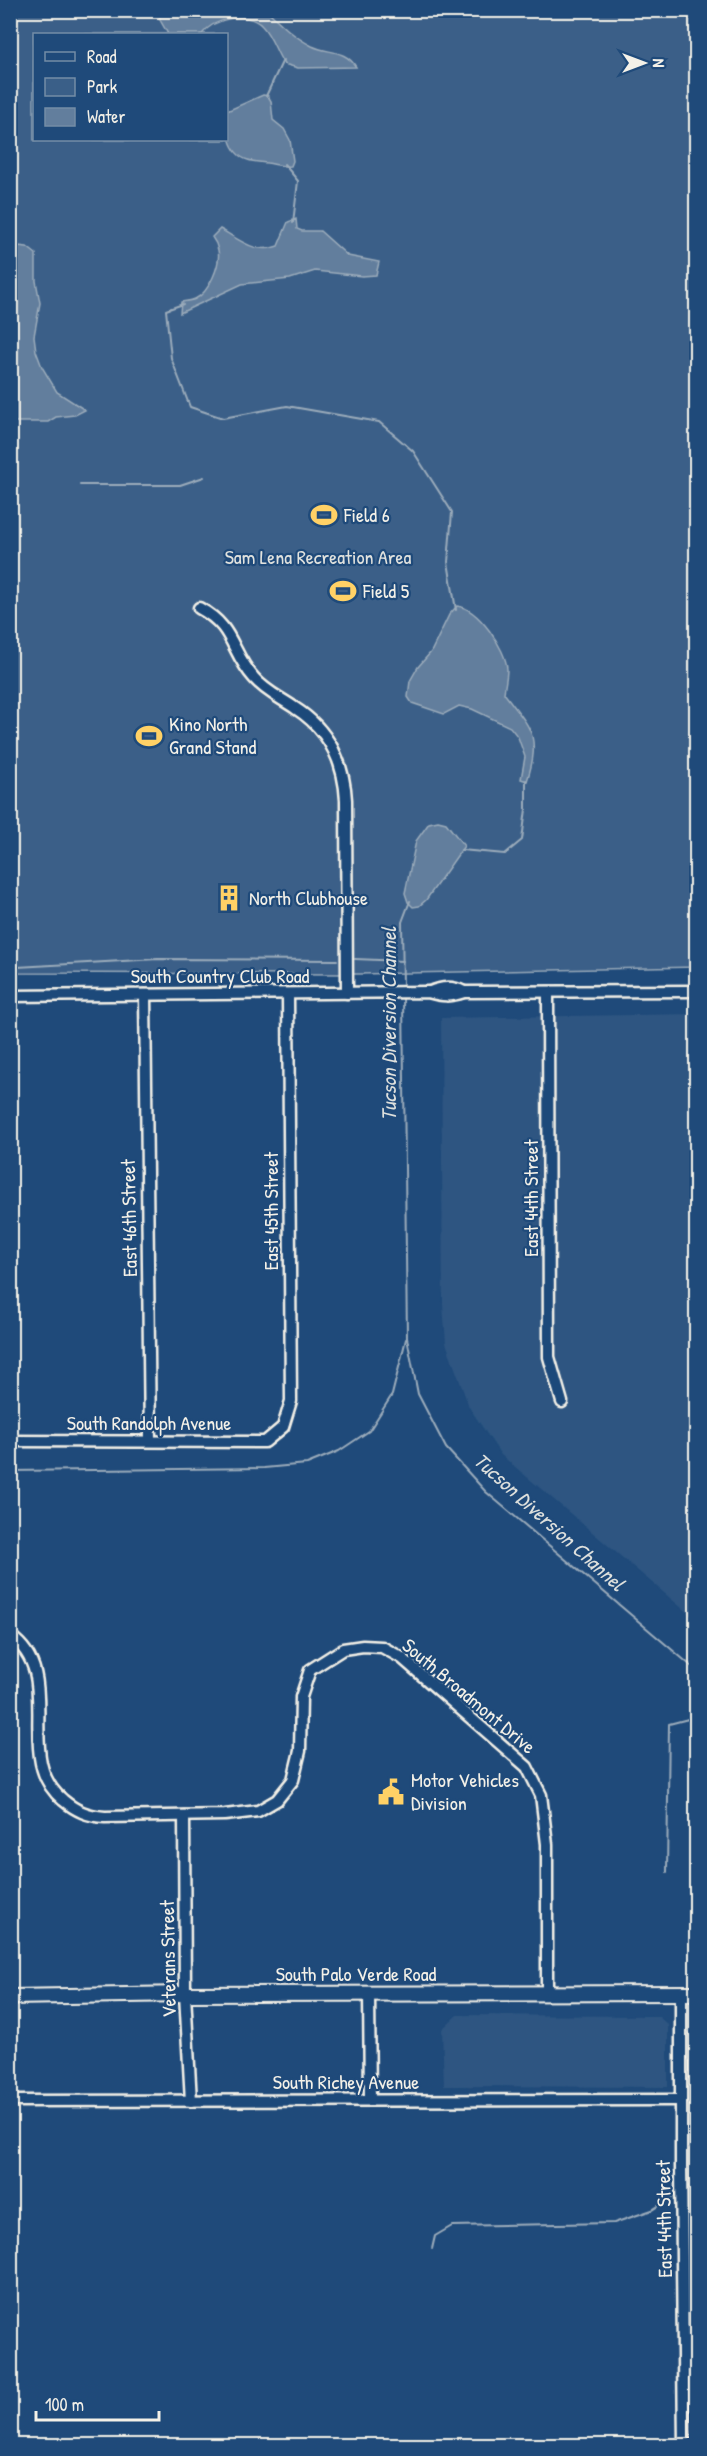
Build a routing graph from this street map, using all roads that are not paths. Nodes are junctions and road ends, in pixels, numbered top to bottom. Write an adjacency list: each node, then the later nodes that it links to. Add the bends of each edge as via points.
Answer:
1 (199, 608): 4 (street, via 224,627 246,669 261,685 314,723 339,761 346,800)
2 (696, 991): 3 (street, South Country Club Road)
3 (548, 992): 4 (street, South Country Club Road, via 464,992 456,987 441,987 429,992); 8 (street, East 44th Street, via 549,1357)
4 (347, 993): 5 (street, South Country Club Road)
5 (288, 994): 6 (street, South Country Club Road); 9 (street, East 45th Street, via 291,1401)
6 (145, 995): 7 (street, South Country Club Road); 10 (street, East 46th Street)
7 (10, 996)
8 (562, 1402)
9 (283, 1427): 10 (street, South Randolph Avenue, via 265,1442)
10 (150, 1441): 11 (street, South Randolph Avenue)
11 (10, 1442)
12 (10, 1636): 13 (street, South Broadmont Drive, via 21,1645 34,1667 40,1765 59,1797 74,1809 96,1816)
13 (184, 1816): 17 (street, South Broadmont Drive, via 258,1810 277,1800 293,1780 300,1751 301,1697 310,1670 343,1649 382,1647 402,1658 510,1751 527,1767 541,1796 547,1844); 18 (street, Veterans Street)
14 (681, 1992): 15 (main road, South Palo Verde Road); 17 (main road, South Palo Verde Road); 21 (street, East 44th Street)
15 (696, 1992)
16 (369, 1993): 17 (main road, South Palo Verde Road); 18 (main road, South Palo Verde Road); 20 (street)
17 (547, 1993)
18 (185, 1994): 19 (main road, South Palo Verde Road); 23 (street, Veterans Street)
19 (12, 1997)
20 (370, 2100): 21 (street, South Richey Avenue); 23 (street, South Richey Avenue)
21 (681, 2100): 24 (street, East 44th Street)
22 (10, 2101): 23 (street, South Richey Avenue)
23 (191, 2101)
24 (684, 2445)

